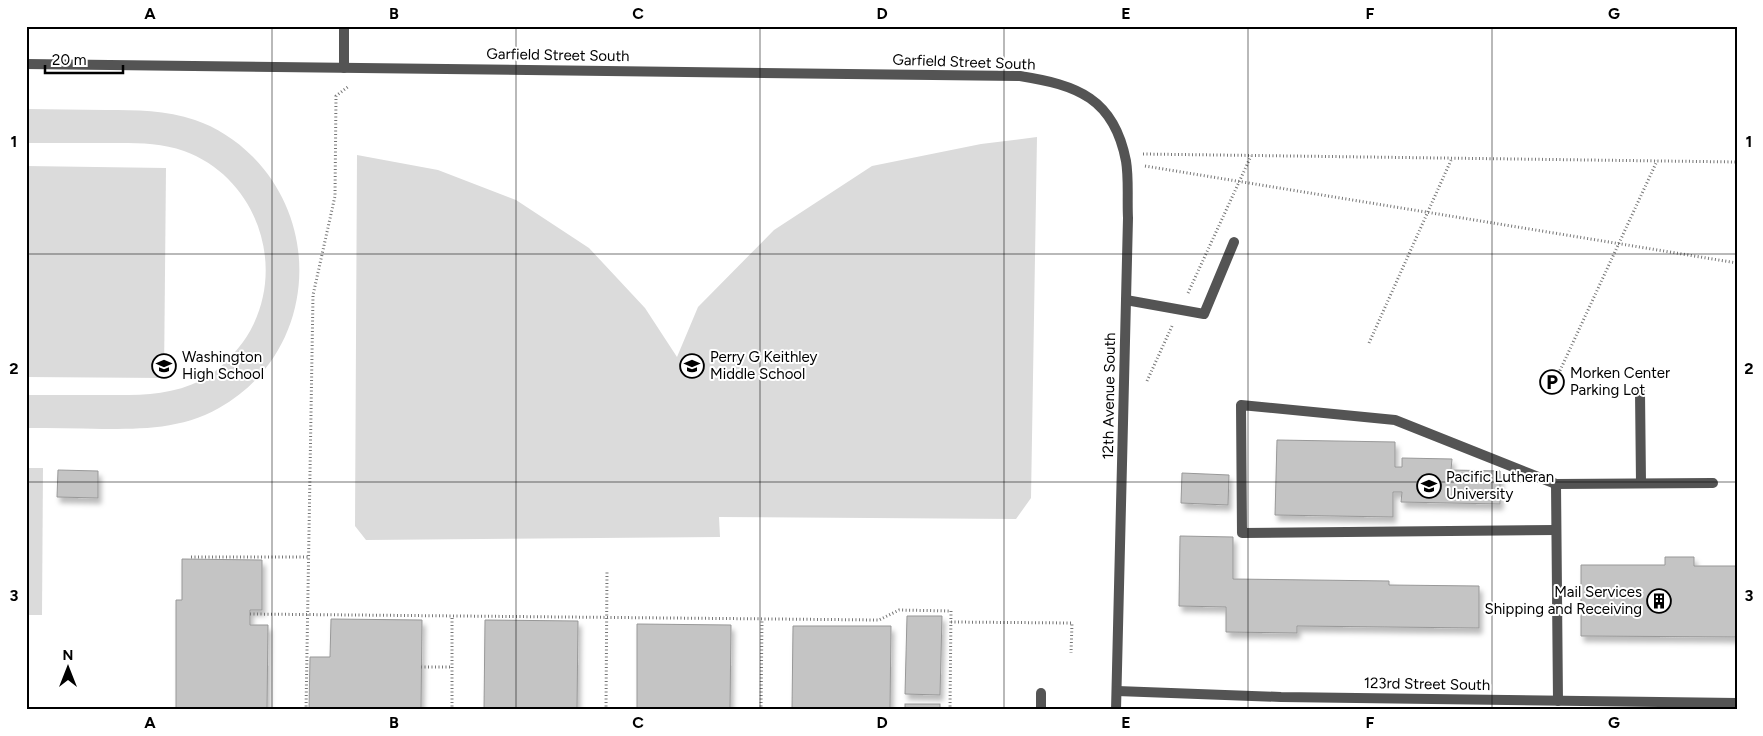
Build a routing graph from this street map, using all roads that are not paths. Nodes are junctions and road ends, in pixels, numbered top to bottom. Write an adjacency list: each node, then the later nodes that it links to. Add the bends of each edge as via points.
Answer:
1 (344, 26): 3 (street)
2 (26, 64): 3 (street, Garfield Street South)
3 (344, 68): 4 (street, Garfield Street South, via 1020,76 1065,85)
4 (1087, 95): 6 (street, 12th Avenue South, via 1110,117 1129,163)
5 (1234, 242): 6 (street, via 1204,314)
6 (1126, 300): 12 (street, 12th Avenue South)
7 (1640, 392): 9 (street)
8 (1712, 482): 9 (street)
9 (1641, 483): 10 (street)
10 (1556, 484): 11 (street); 11 (street, via 1396,420 1241,405 1242,533)
11 (1556, 530): 14 (street)
12 (1117, 692): 14 (street, 123rd Street South); 17 (street, 12th Avenue South)
13 (1041, 693): 16 (street)
14 (1558, 701): 15 (street, 123rd Street South)
15 (1737, 703)
16 (1040, 710)
17 (1116, 710)

